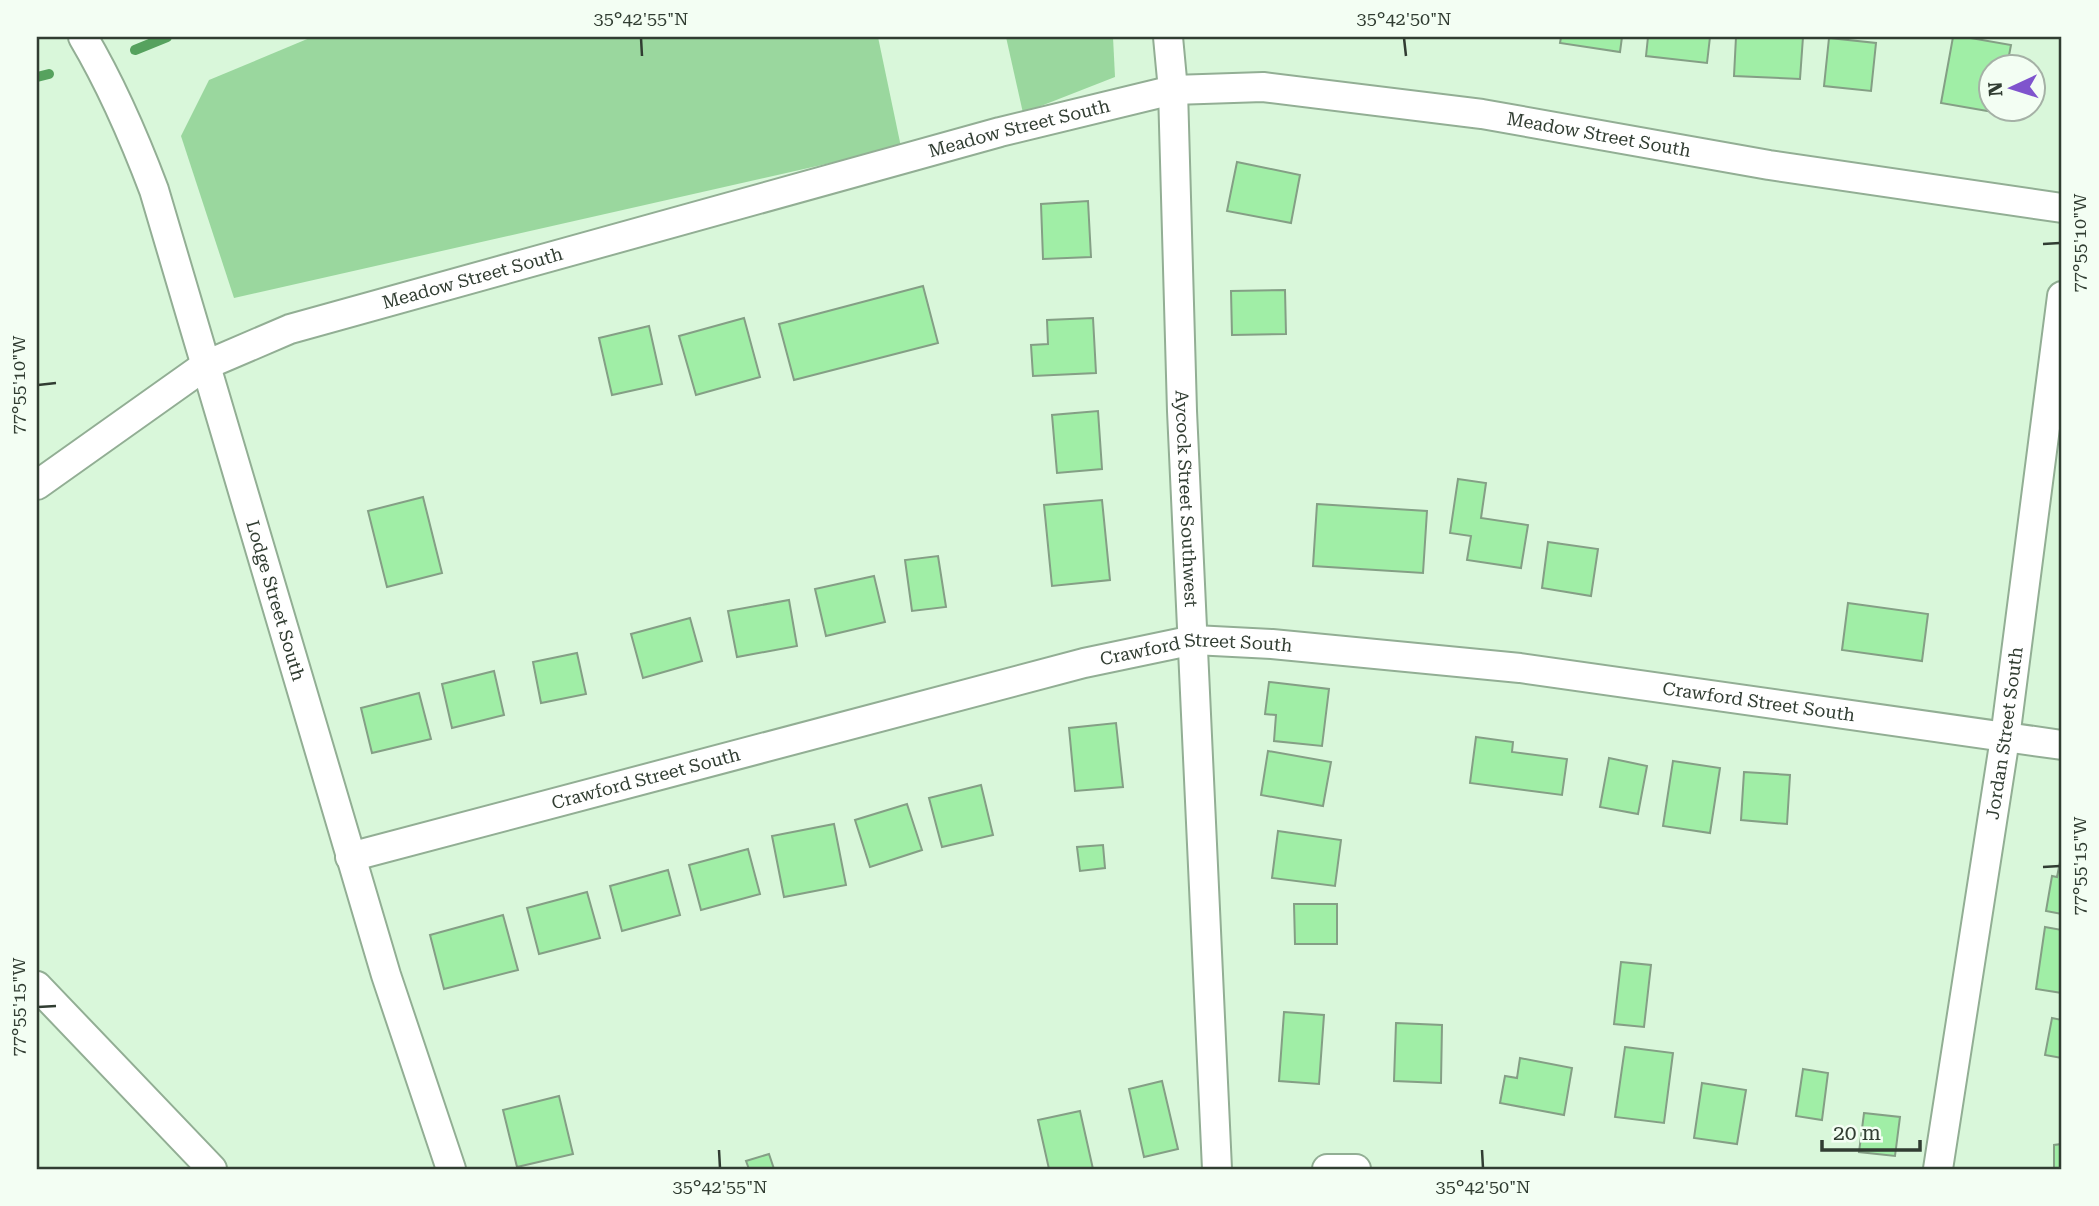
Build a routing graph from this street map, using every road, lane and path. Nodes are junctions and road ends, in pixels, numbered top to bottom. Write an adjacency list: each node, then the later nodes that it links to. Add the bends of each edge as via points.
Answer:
1 (83, 37): 6 (street, Lodge Street South, via 105,73 154,190)
2 (1168, 37): 3 (street, Aycock Street Southwest)
3 (1173, 90): 4 (street, Meadow Street South, via 1263,87 1482,114 1769,165); 6 (street, Meadow Street South, via 1000,132 290,329); 8 (street, Aycock Street Southwest)
4 (2062, 208)
5 (2062, 296): 9 (street, Jordan Street South)
6 (206, 365): 7 (street, Meadow Street South); 11 (street, Lodge Street South)
7 (37, 485)
8 (1194, 640): 9 (street, Crawford Street South, via 1520,668); 11 (street, Crawford Street South, via 1084,663); 15 (street, Aycock Street Southwest)
9 (2005, 738): 10 (street, Crawford Street South); 18 (street, Jordan Street South)
10 (2062, 745)
11 (351, 857): 14 (street, Lodge Street South)
12 (37, 986): 13 (street)
13 (212, 1169)
14 (451, 1169)
15 (1217, 1169)
16 (1327, 1169): 17 (street)
17 (1356, 1169)
18 (1938, 1169)

